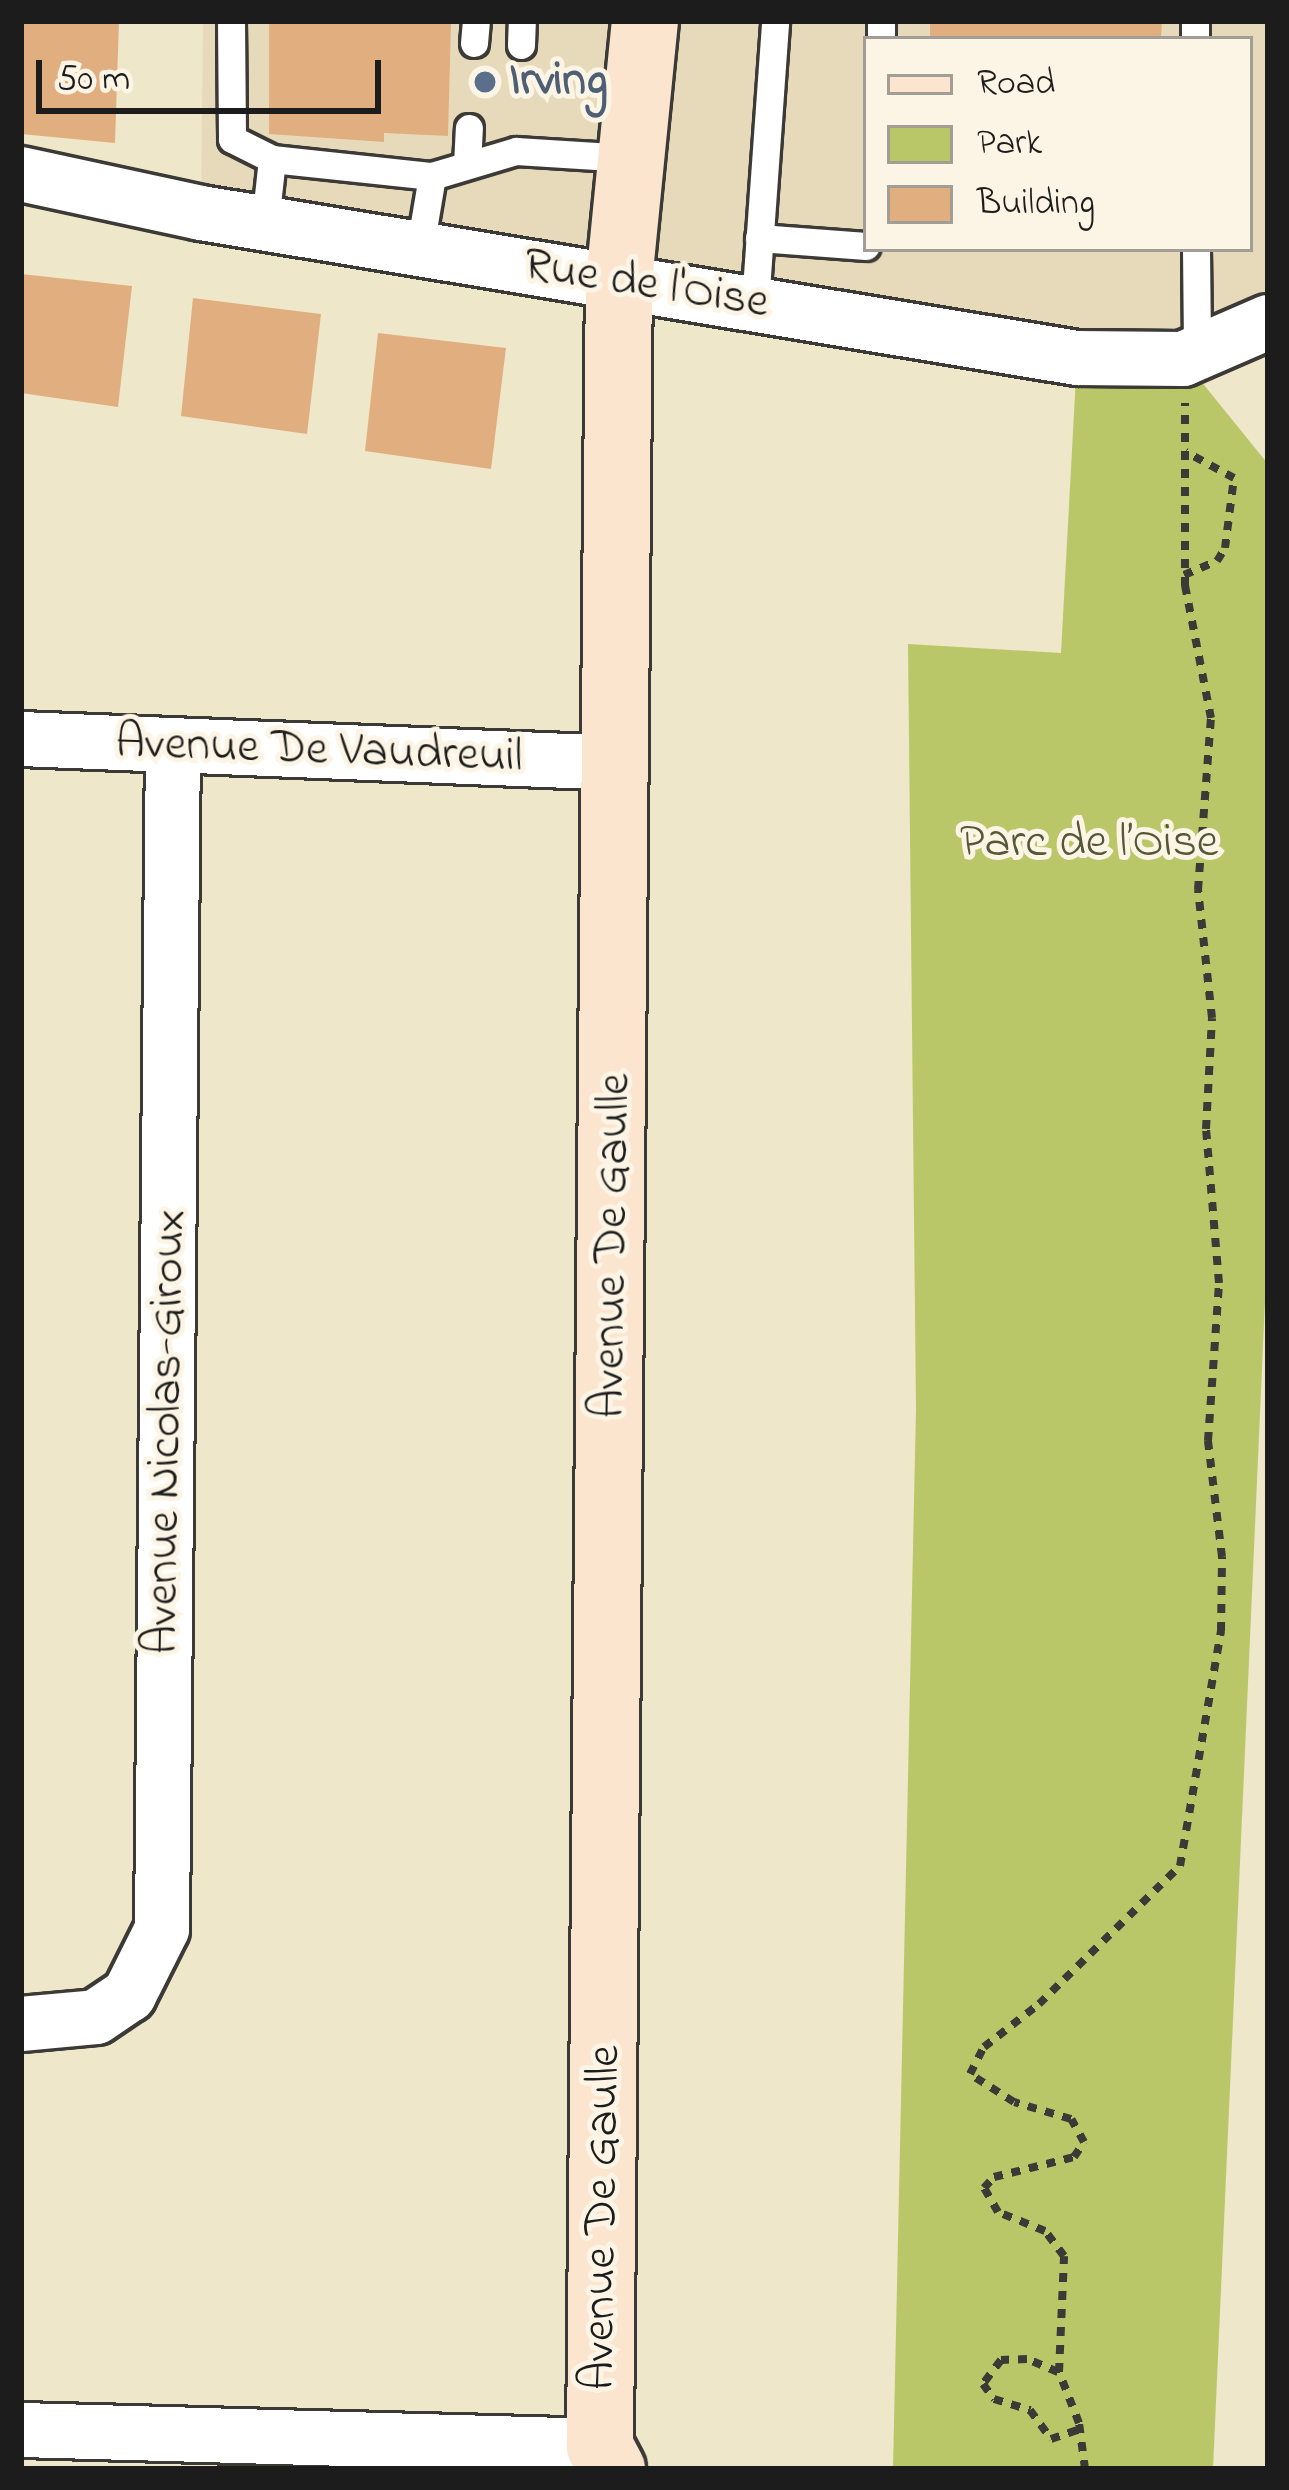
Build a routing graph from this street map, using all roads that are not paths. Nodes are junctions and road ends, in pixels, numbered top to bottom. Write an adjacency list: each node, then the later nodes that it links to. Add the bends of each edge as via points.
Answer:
1 (231, 21): 6 (lane, via 232,139)
2 (645, 21): 5 (street, Avenue De Gaulle)
3 (776, 21): 11 (lane)
4 (470, 128): 7 (lane)
5 (628, 158): 7 (lane, via 517,141); 15 (street, Avenue De Gaulle)
6 (272, 159): 9 (lane); 10 (lane)
7 (467, 164): 9 (lane)
8 (21, 174): 10 (street, Rue de l'Oise)
9 (432, 176): 13 (lane)
10 (265, 222): 13 (street, Rue de l'Oise)
11 (759, 238): 12 (lane); 16 (lane)
12 (863, 246)
13 (420, 247): 15 (street, Rue de l'Oise)
14 (1196, 252): 18 (lane)
15 (619, 281): 16 (street, Rue de l'Oise); 21 (street, Avenue De Gaulle)
16 (755, 303): 18 (street, Rue de l'Oise, via 1077,358)
17 (1268, 322): 18 (street, Rue de l'Oise)
18 (1190, 356)
19 (21, 740): 20 (street, Avenue De Vaudreuil)
20 (173, 745): 21 (street, Avenue De Vaudreuil); 22 (street, Avenue Nicolas-Giroux, via 162,1929 129,1995 96,2017)
21 (618, 763): 25 (street, Avenue De Gaulle)
22 (21, 2024)
23 (21, 2430): 24 (street)
24 (259, 2453): 25 (street)
25 (606, 2458)

